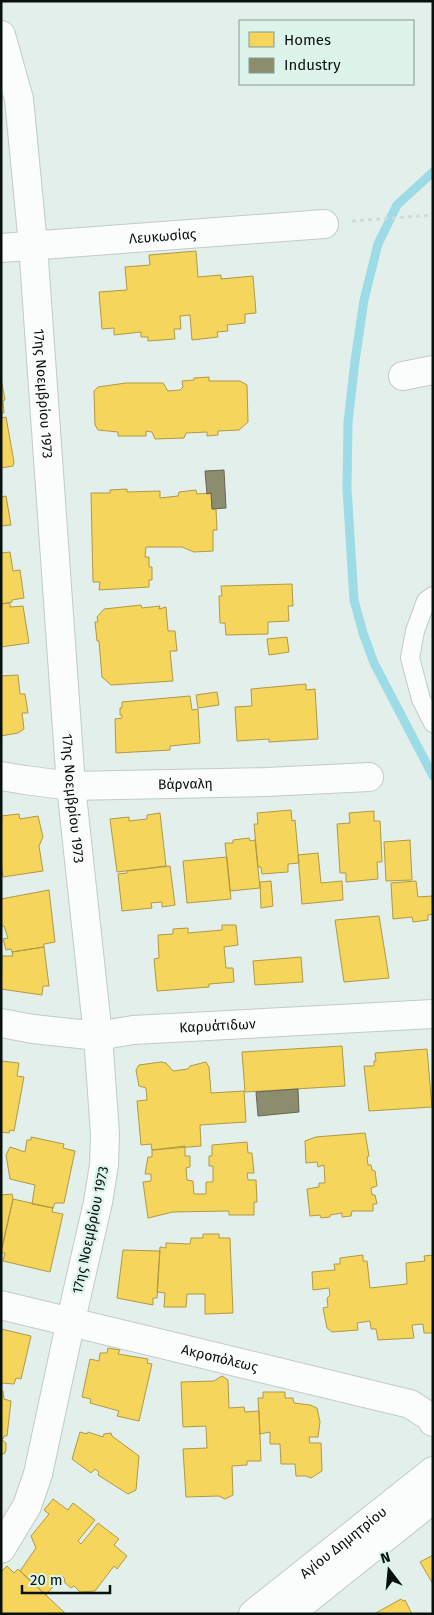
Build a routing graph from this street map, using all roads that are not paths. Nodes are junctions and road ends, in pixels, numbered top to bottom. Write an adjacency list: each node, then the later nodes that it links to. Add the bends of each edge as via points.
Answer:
1 (1, 35): 3 (street, 17ης Νοεμβρίου 1973, via 19,99)
2 (324, 224): 3 (street, Λευκωσίας)
3 (33, 245): 4 (street, Λευκωσίας); 11 (street, 17ης Νοεμβρίου 1973)
4 (1, 248)
5 (433, 370): 6 (street)
6 (403, 376)
7 (433, 596): 8 (lane, via 426,601 410,658 421,699)
8 (433, 723)
9 (1, 776): 11 (street, Βάρναλη)
10 (369, 777): 11 (street, Βάρναλη)
11 (72, 786): 14 (street, 17ης Νοεμβρίου 1973)
12 (433, 1014): 14 (street, Καρυάτιδων, via 133,1030)
13 (1, 1023): 14 (street, Καρυάτιδων)
14 (98, 1036): 16 (street, 17ης Νοεμβρίου 1973, via 104,1165)
15 (1, 1305): 16 (street, Ακροπόλεως)
16 (71, 1320): 17 (street, Ακροπόλεως, via 410,1404); 20 (street, 17ης Νοεμβρίου 1973, via 38,1474 27,1506)
17 (433, 1422)
18 (433, 1470): 21 (street, Αγίου Δημητρίου)
19 (433, 1499): 22 (street, Αγίου Δημητρίου)
20 (1, 1549)
21 (253, 1614)
22 (289, 1614)

